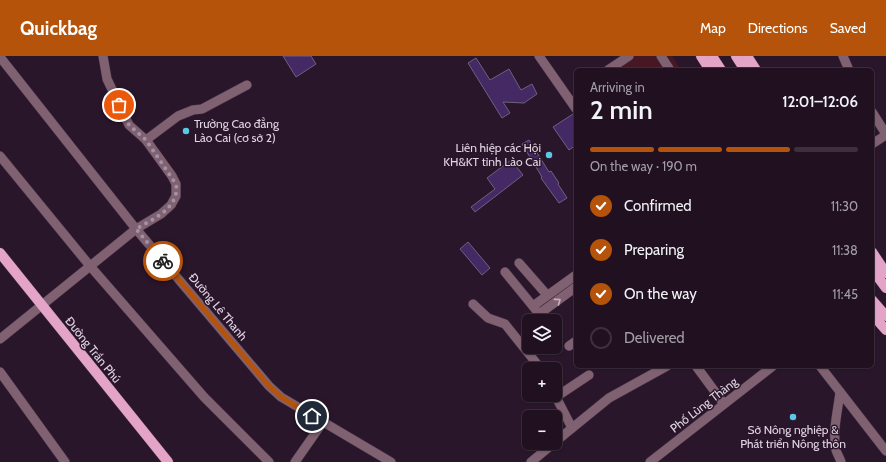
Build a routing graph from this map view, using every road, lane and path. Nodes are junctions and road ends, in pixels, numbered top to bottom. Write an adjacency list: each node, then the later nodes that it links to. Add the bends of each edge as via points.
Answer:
1 (0, 56): 25 (street, Đường Lê Thanh)
2 (103, 56): 22 (street, via 107,79 129,125)
3 (539, 56): 19 (street)
4 (629, 56): 11 (street)
5 (661, 56): 12 (street)
6 (701, 56): 13 (main road)
7 (712, 56): 14 (main road)
8 (736, 56): 15 (main road)
9 (747, 56): 16 (main road)
10 (843, 56): 17 (street)
11 (611, 68)
12 (669, 68)
13 (709, 68)
14 (720, 68)
15 (744, 68)
16 (755, 68)
17 (848, 68)
18 (247, 85): 22 (street, via 202,109 178,116)
19 (573, 95)
20 (876, 127): 21 (street)
21 (886, 135): 23 (street)
22 (146, 140): 25 (street, via 172,176 177,190 171,205)
23 (874, 143)
24 (0, 156): 29 (street)
25 (136, 229): 29 (street); 57 (street, Đường Lê Thanh, via 269,386 281,397)
26 (0, 253): 38 (main road, Đường Trần Phú)
27 (874, 260): 32 (main road)
28 (519, 263): 35 (street)
29 (90, 266): 38 (street); 64 (street, via 204,397)
30 (505, 272): 39 (street)
31 (574, 275): 35 (street)
32 (878, 275): 33 (main road)
33 (886, 288)
34 (574, 289): 41 (street, one-way to 34)
35 (547, 295): 39 (street)
36 (874, 302): 43 (main road)
37 (473, 304): 46 (street, via 488,318 505,324)
38 (42, 306): 45 (street); 63 (main road, Đường Trần Phú)
39 (533, 306): 40 (street)
40 (540, 314)
41 (545, 314)
42 (874, 316): 44 (main road)
43 (886, 316)
44 (886, 330)
45 (0, 339)
46 (535, 362)
47 (663, 368): 58 (street, via 609,398)
48 (697, 368): 56 (street)
49 (770, 368): 56 (street, Phố Lùng Thàng)
50 (822, 368): 54 (street)
51 (0, 372): 62 (street)
52 (590, 375): 53 (street)
53 (562, 392)
54 (840, 392): 61 (street); 69 (street, via 836,450)
55 (558, 402): 58 (street)
56 (724, 404): 68 (street, Phố Lùng Thàng)
57 (323, 422): 65 (street); 66 (street, Đường Lê Thanh)
58 (572, 428): 59 (street)
59 (562, 436)
60 (545, 450): 67 (street)
61 (886, 451)
62 (65, 462)
63 (168, 462)
64 (269, 462)
65 (294, 462)
66 (391, 462)
67 (531, 462)
68 (650, 462)
69 (841, 462)

